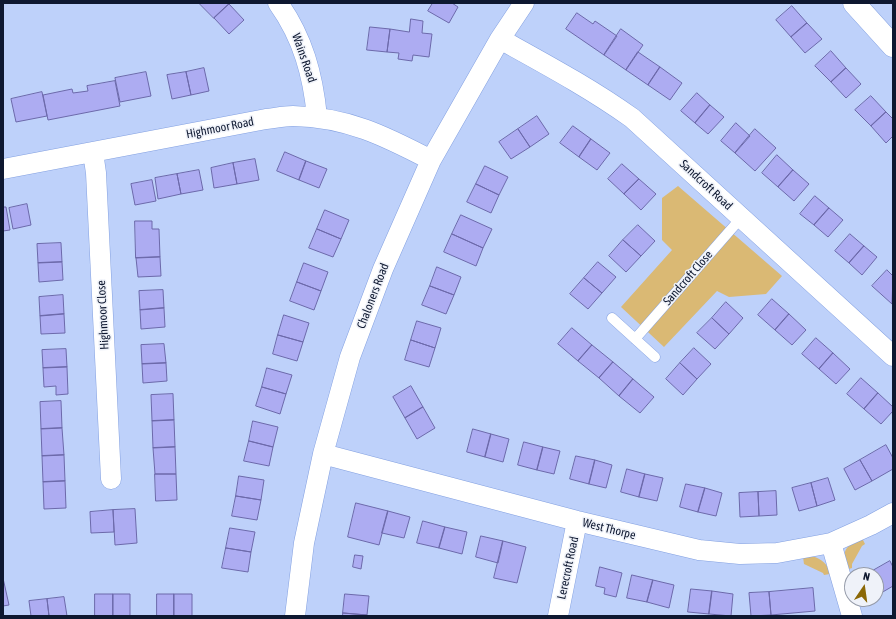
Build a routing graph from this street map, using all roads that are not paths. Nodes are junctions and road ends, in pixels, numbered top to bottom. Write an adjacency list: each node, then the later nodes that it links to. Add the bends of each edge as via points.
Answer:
1 (278, 3): 6 (street, Wains Road, via 299,38 310,70)
2 (524, 3): 4 (street, Chaloners Road)
3 (854, 3): 5 (street)
4 (500, 39): 8 (street, Chaloners Road); 10 (street, Sandcroft Road, via 603,97 632,118)
5 (893, 46)
6 (317, 117): 7 (street, Highmoor Road, via 266,119); 8 (street, Highmoor Road, via 369,130)
7 (93, 152): 9 (street, Highmoor Road); 16 (street, Highmoor Close)
8 (431, 160): 15 (street, Chaloners Road, via 383,269 350,357)
9 (3, 169)
10 (741, 218): 12 (lane, Sandcroft Close); 13 (street, Sandcroft Road)
11 (612, 318): 12 (lane)
12 (635, 339): 14 (lane)
13 (893, 356)
14 (655, 357)
15 (323, 454): 18 (street, West Thorpe); 20 (street, Chaloners Road, via 304,543)
16 (111, 479)
17 (893, 513): 19 (street, West Thorpe)
18 (577, 521): 19 (street, West Thorpe, via 699,550 740,554 777,553); 21 (street, Lerecroft Road)
19 (831, 543): 22 (street)
20 (295, 616)
21 (558, 616)
22 (852, 616)

